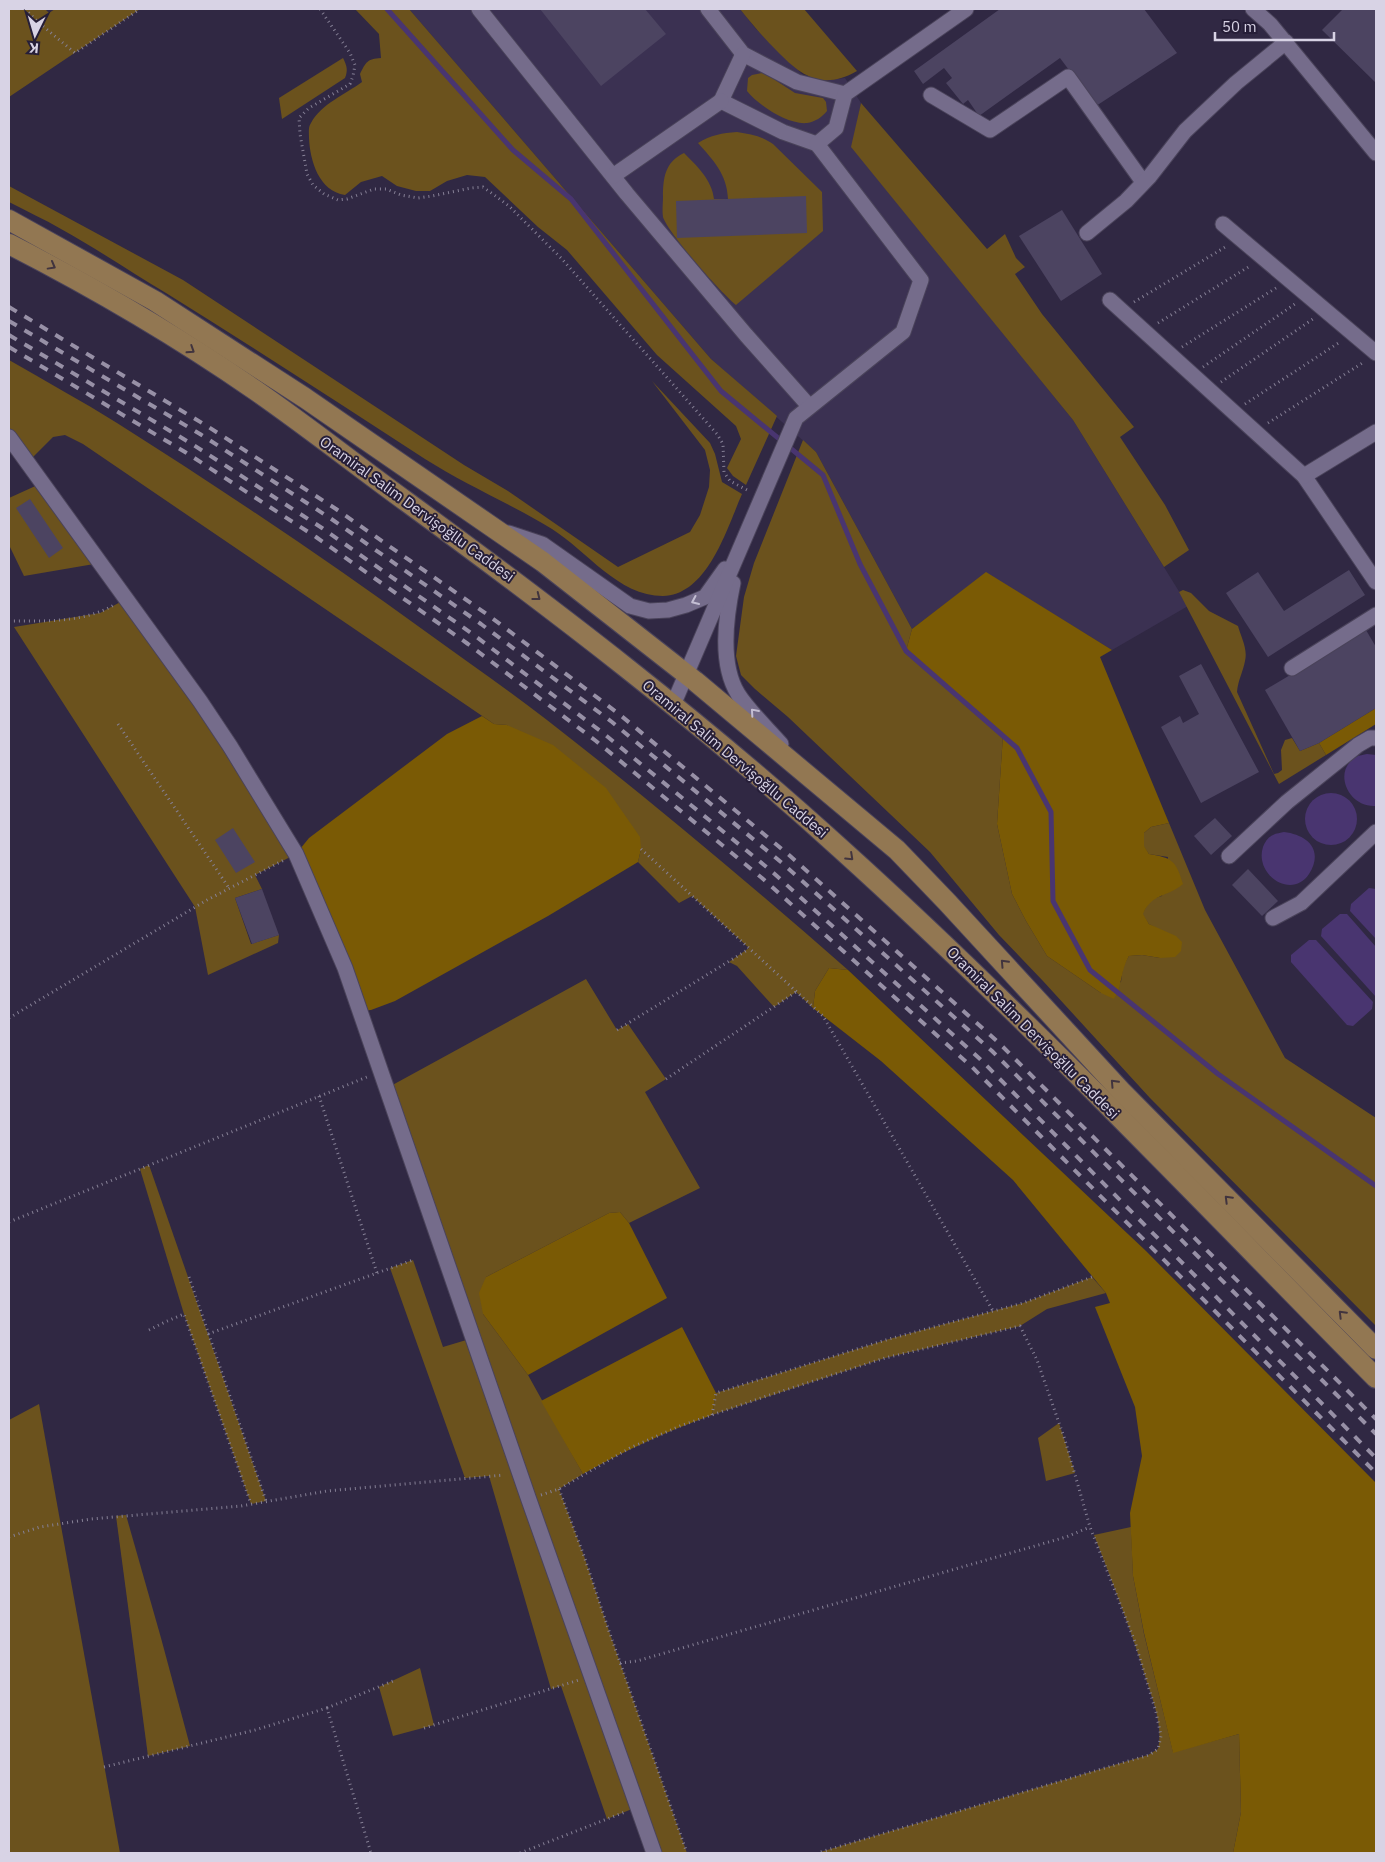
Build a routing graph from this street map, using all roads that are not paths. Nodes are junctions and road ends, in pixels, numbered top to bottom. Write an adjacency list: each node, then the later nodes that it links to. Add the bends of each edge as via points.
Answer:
1 (479, 9): 12 (street)
2 (708, 9): 6 (street)
3 (966, 9): 7 (street)
4 (1253, 9): 5 (street)
5 (1286, 42): 11 (street); 13 (street, via 1236,83 1186,131)
6 (743, 54): 7 (street, via 797,82); 9 (street)
7 (845, 94): 10 (street, via 836,128)
8 (931, 96): 13 (street, via 990,130 1068,77)
9 (721, 101): 10 (street, via 783,132); 12 (street)
10 (817, 144): 20 (street, via 921,280 904,332)
11 (1376, 153)
12 (613, 176): 20 (street)
13 (1143, 182): 16 (street)
14 (9, 220): 24 (main road, Oramiral Salim Dervişoğllu Caddesi, via 155,301)
15 (1223, 224): 19 (street, via 1354,333)
16 (1088, 233)
17 (9, 244): 30 (main road, Oramiral Salim Dervişoğllu Caddesi, one-way to 30, via 137,315 254,390 523,586)
18 (1115, 305): 23 (street)
19 (1372, 356)
20 (810, 406): 25 (street, via 796,418)
21 (1376, 432): 23 (street)
22 (9, 437): 38 (street, via 210,715 296,854 345,968)
23 (1304, 476): 26 (street)
24 (495, 529): 25 (street, one-way to 24, via 706,597 668,610 649,611 630,606 542,544); 29 (main road, Oramiral Salim Dervişoğllu Caddesi, via 543,562)
25 (742, 546): 29 (street); 32 (street, one-way to 25, via 738,695 731,679 727,661 728,618)
26 (1376, 582)
27 (1376, 615): 28 (street)
28 (1292, 668)
29 (687, 675): 30 (street); 32 (main road, Oramiral Salim Dervişoğllu Caddesi)
30 (672, 705): 37 (main road, Oramiral Salim Dervişoğllu Caddesi, one-way to 37, via 838,845 948,947)
31 (1376, 738): 34 (street, via 1358,745 1287,802)
32 (808, 776): 36 (main road, Oramiral Salim Dervişoğllu Caddesi, one-way to 32, via 1121,1091 896,850)
33 (1376, 832): 35 (street, via 1301,903)
34 (1229, 856)
35 (1273, 918)
36 (1376, 1349)
37 (1376, 1378)
38 (654, 1853)

